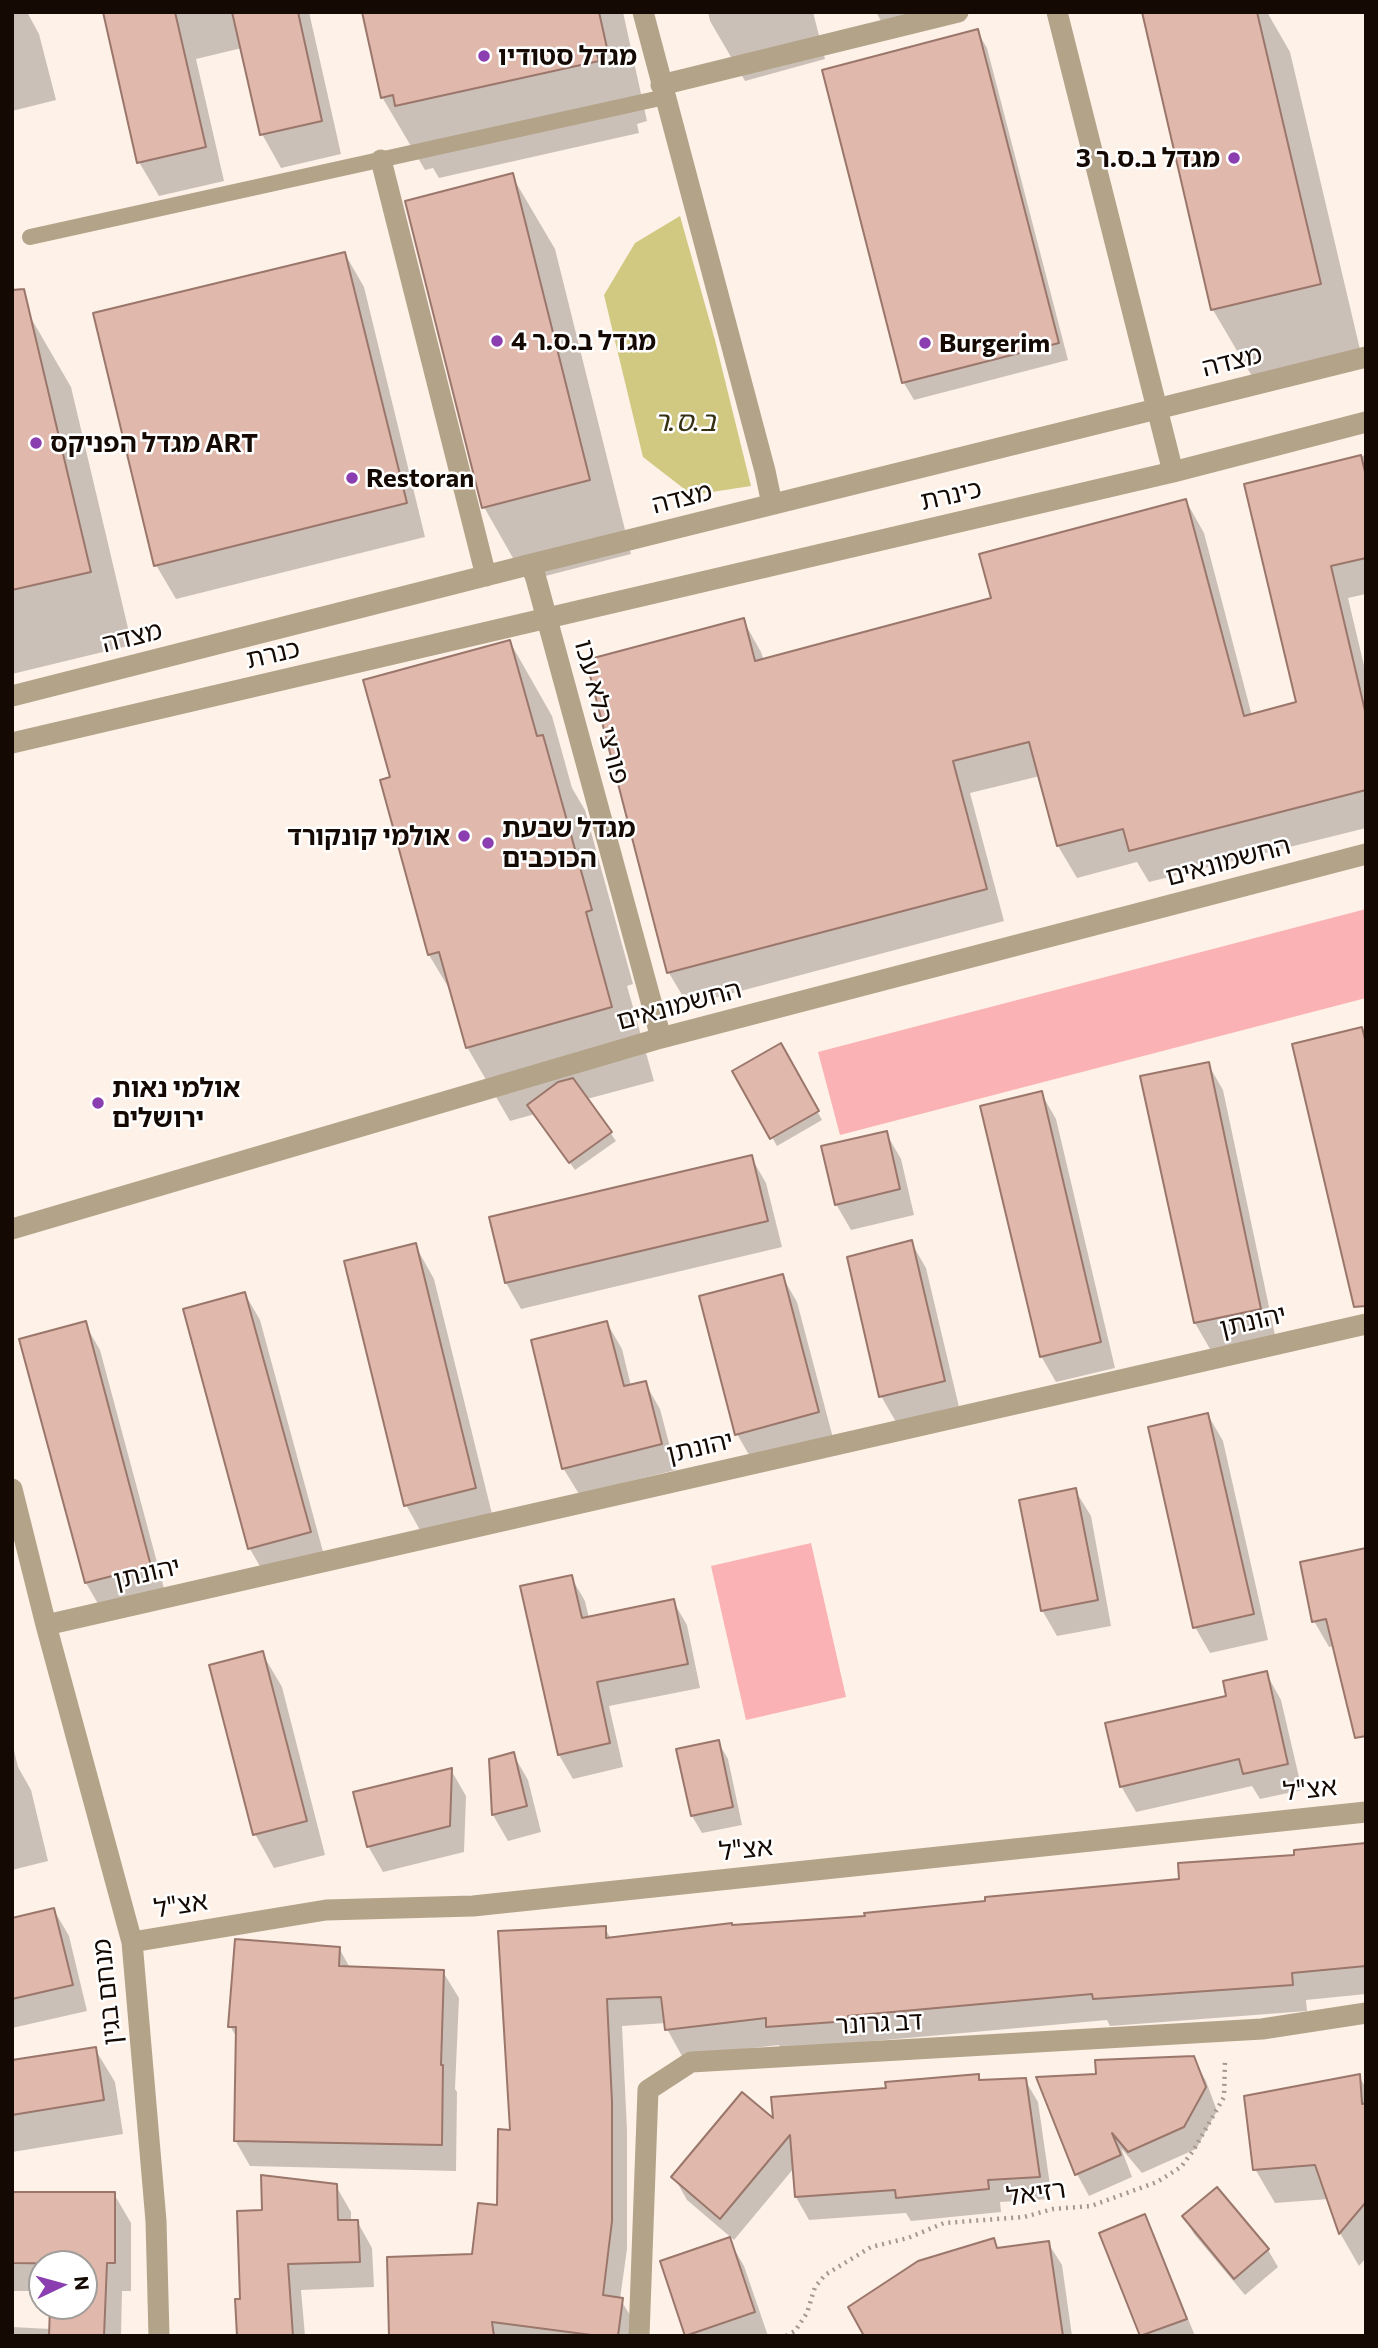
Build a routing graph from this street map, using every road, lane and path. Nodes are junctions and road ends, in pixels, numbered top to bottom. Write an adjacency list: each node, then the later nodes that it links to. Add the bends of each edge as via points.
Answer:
1 (643, 12): 4 (street)
2 (958, 12): 4 (street)
3 (1056, 12): 8 (street)
4 (663, 91): 5 (lane); 11 (street)
5 (381, 160): 6 (lane); 13 (street)
6 (30, 237)
7 (1366, 357): 8 (street, מצדה)
8 (1157, 409): 10 (street); 11 (street, מצדה)
9 (1366, 422): 10 (street, כינרת)
10 (1173, 472): 14 (street, כינרת)
11 (772, 504): 12 (street, מצדה)
12 (532, 564): 13 (street, מצדה); 14 (street, פורצי כלא עכו)
13 (485, 576): 15 (street, מצדה)
14 (547, 618): 16 (street, כנרת); 18 (street, פורצי כלא עכו)
15 (12, 696)
16 (12, 743)
17 (1366, 854): 18 (street, החשמונאים)
18 (661, 1038): 19 (street, החשמונאים)
19 (12, 1228)
20 (1366, 1324): 22 (street, יהונתן)
21 (12, 1489): 22 (street, מנחם בגין)
22 (46, 1625): 24 (street, מנחם בגין)
23 (1366, 1812): 24 (street, אצ"ל, via 473,1906 326,1910)
24 (132, 1941): 27 (street, מנחם בגין, via 156,2221)
25 (1366, 2012): 26 (street, דב גרונר)
26 (1226, 2031): 28 (street, דב גרונר, via 691,2062 648,2090); 29 (path, רזיאל, via 1224,2096 1181,2167 1157,2182 1091,2206 944,2223 871,2248 825,2275 815,2287 807,2313)
27 (159, 2336)
28 (639, 2336)
29 (786, 2336)

